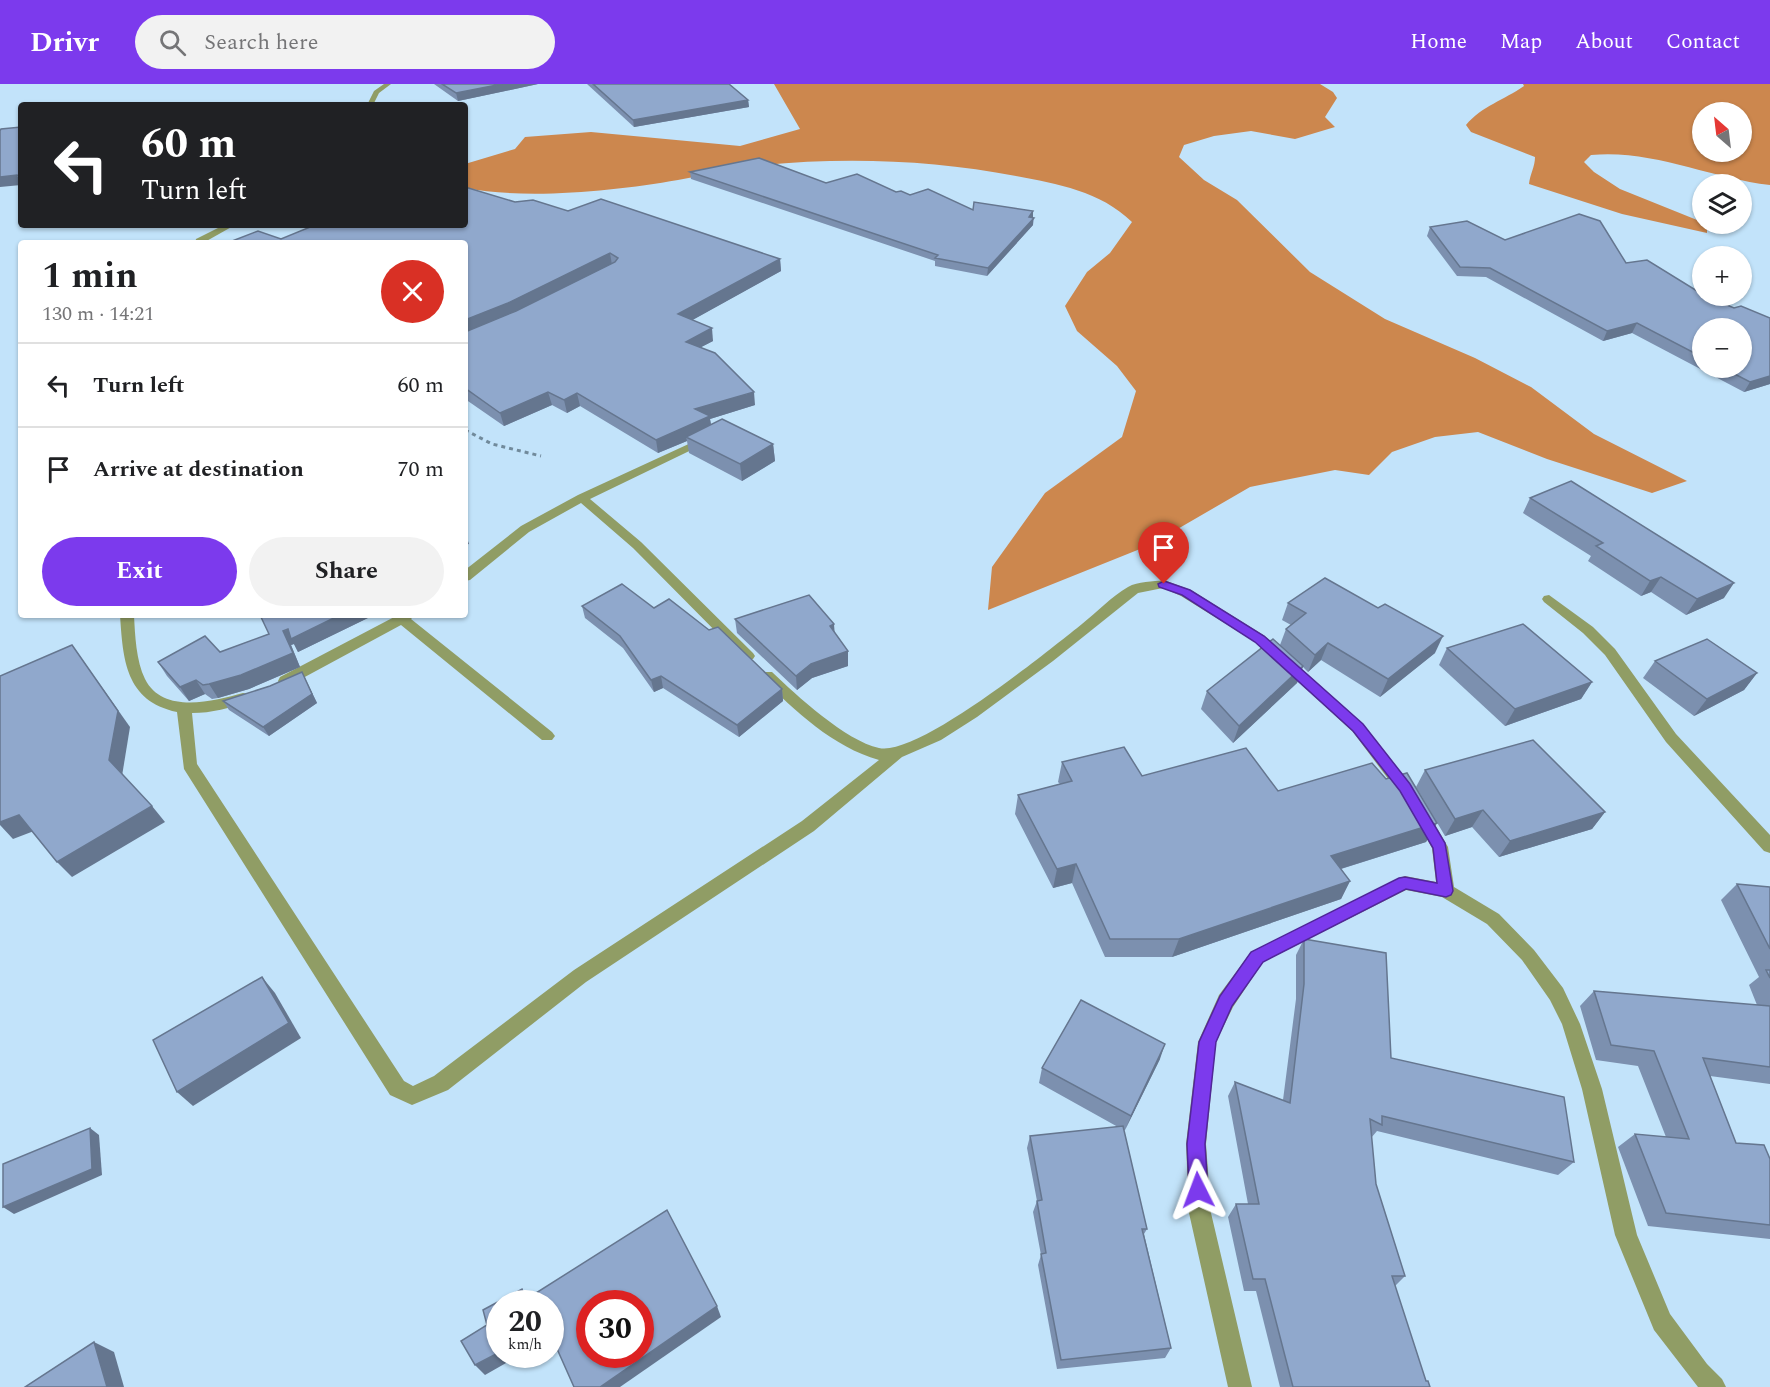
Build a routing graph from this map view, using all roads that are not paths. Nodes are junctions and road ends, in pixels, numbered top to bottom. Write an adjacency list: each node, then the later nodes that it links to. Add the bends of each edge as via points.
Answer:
1 (388, 84): 2 (street, via 376,92)
2 (371, 102)
3 (225, 228): 4 (street)
4 (201, 240)
5 (719, 432): 6 (street)
6 (582, 498): 7 (street, via 525,529); 16 (street, via 637,545 774,682 839,735 883,755)
7 (468, 575)
8 (1550, 599): 17 (street, via 1610,652 1671,738)
9 (127, 618): 14 (street, via 139,682 153,698)
10 (403, 618): 12 (street)
11 (406, 618): 15 (street)
12 (272, 687)
13 (253, 694): 14 (street, via 234,702)
14 (184, 710): 16 (street, via 189,765 397,1088 412,1096 441,1083 580,976 808,826)
15 (548, 736)
16 (896, 754): 18 (street, via 911,750 970,715 1134,589 1164,584 1186,593 1260,639 1358,728 1405,788 1440,847)
17 (1770, 846)
18 (1446, 891): 19 (street, via 1405,883 1257,957 1226,1001 1207,1042 1196,1144 1200,1213); 20 (street, via 1493,919 1528,955 1557,994 1592,1089 1626,1235 1662,1322)
19 (1240, 1387)
20 (1714, 1387)

